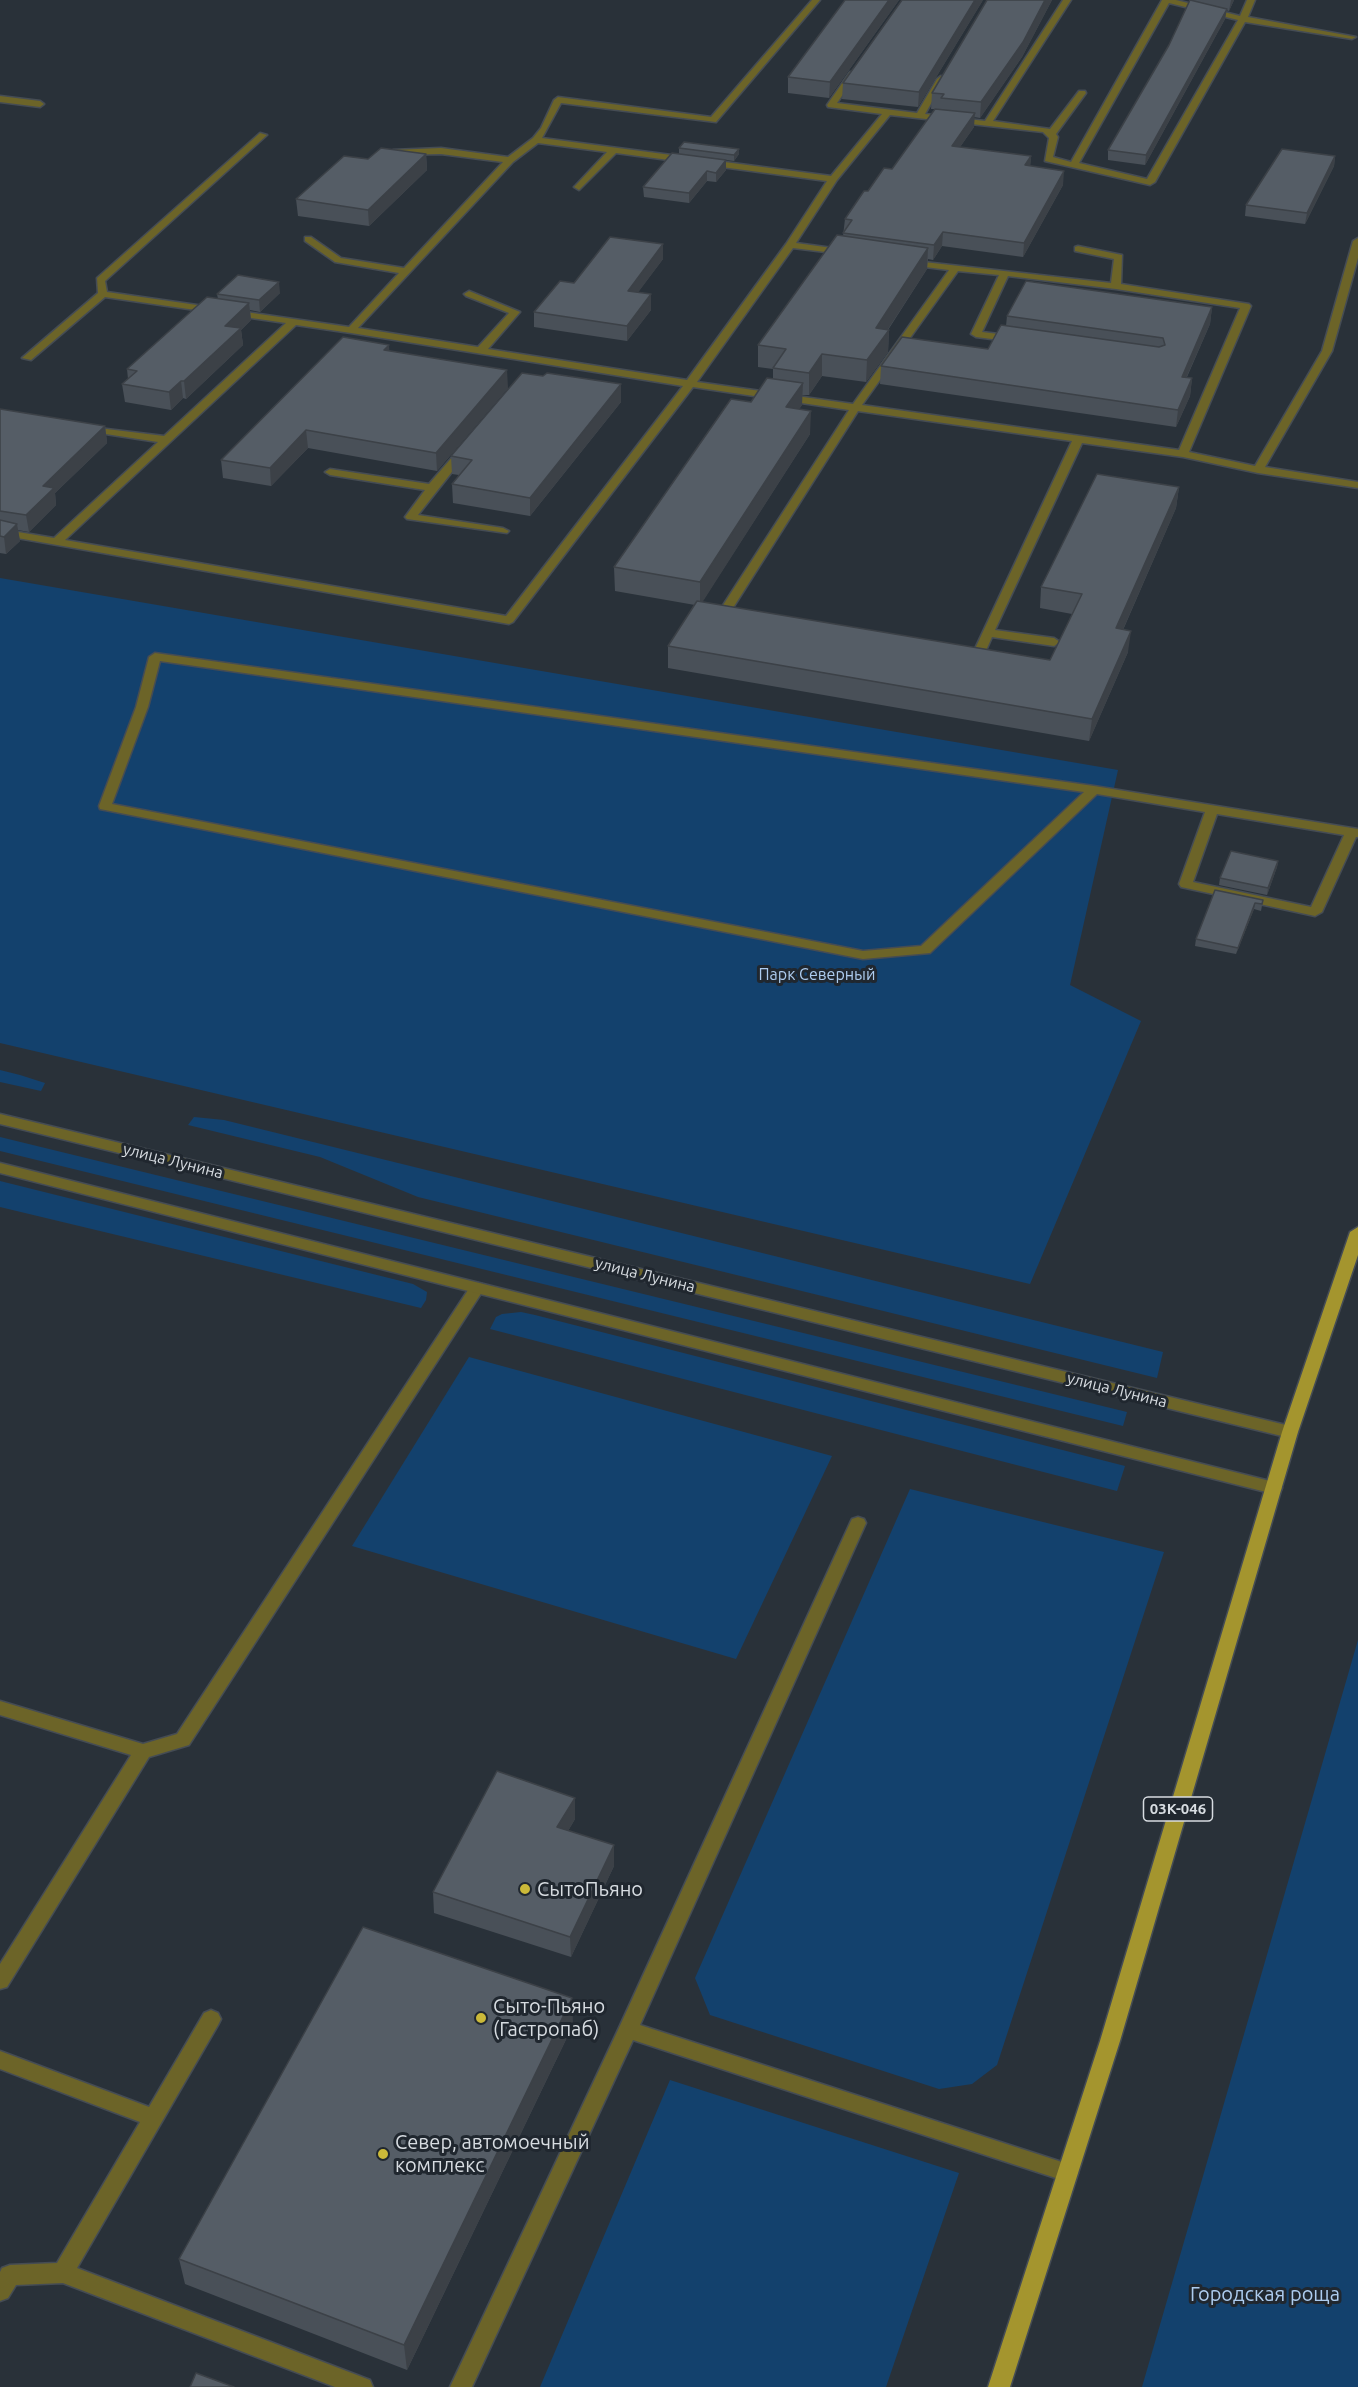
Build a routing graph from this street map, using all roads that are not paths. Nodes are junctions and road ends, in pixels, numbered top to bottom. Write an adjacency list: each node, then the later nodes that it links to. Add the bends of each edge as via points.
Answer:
1 (816, 0): 17 (street, via 713,120 558,100)
2 (1067, 0): 14 (street)
3 (1166, 0): 5 (street); 21 (street)
4 (1251, 0): 5 (street)
5 (1243, 19): 6 (street); 21 (street, via 1150,182)
6 (1352, 37)
7 (858, 67): 12 (street, via 831,105)
8 (948, 67): 13 (street)
9 (1082, 93): 15 (street)
10 (0, 99): 11 (street)
11 (40, 104)
12 (888, 112): 13 (street); 22 (street)
13 (920, 115): 14 (street)
14 (988, 123): 15 (street)
15 (1051, 134): 21 (street, via 1054,137 1048,159)
16 (263, 135): 34 (street, via 100,280)
17 (536, 140): 18 (street); 20 (street)
18 (614, 150): 22 (street); 23 (street)
19 (396, 152): 20 (street, via 441,151)
20 (510, 160): 37 (street)
21 (1074, 165)
22 (833, 179): 26 (street)
23 (579, 187)
24 (308, 239): 31 (street, via 338,260)
25 (1358, 241): 48 (street, via 1327,351)
26 (790, 245): 28 (street); 41 (street)
27 (1078, 249): 33 (street, via 1119,257)
28 (861, 255)
29 (896, 260): 30 (street)
30 (955, 268): 32 (street); 42 (street)
31 (400, 270)
32 (1004, 274): 33 (street); 38 (street, via 976,334)
33 (1116, 286): 47 (street, via 1246,306)
34 (103, 294): 36 (street); 40 (street)
35 (469, 294): 39 (street, via 515,312)
36 (292, 322): 37 (street); 44 (street)
37 (351, 330): 39 (street)
38 (1021, 340)
39 (480, 351): 41 (street, via 536,365)
40 (27, 358)
41 (690, 384): 42 (street); 54 (street, via 508,620)
42 (855, 408): 45 (street); 55 (street, via 724,613)
43 (78, 426): 44 (street)
44 (166, 440): 54 (street)
45 (1078, 441): 47 (street); 56 (street)
46 (470, 442): 51 (street)
47 (1184, 454): 48 (street)
48 (1257, 470): 50 (street)
49 (330, 472): 51 (street)
50 (1358, 485)
51 (432, 488): 52 (street, via 411,517)
52 (503, 531)
53 (0, 532): 54 (street)
54 (56, 542)
55 (747, 617)
56 (988, 633): 57 (street); 58 (street, via 978,655)
57 (1054, 642)
58 (955, 651)
59 (1094, 790): 59 (street, via 926,950 862,955 105,806 142,707 155,657); 60 (street)
60 (1212, 810): 61 (street); 61 (street, via 1186,884 1316,912)
61 (1354, 833)
62 (0, 1119): 66 (street, улица Лунина)
63 (0, 1168): 65 (street)
64 (1358, 1232): 66 (main road, 03К-046)
65 (477, 1288): 67 (street); 70 (street, via 183,1740)
66 (1290, 1432): 67 (main road, 03К-046)
67 (1274, 1488): 76 (main road, 03К-046)
68 (858, 1523): 73 (street)
69 (0, 1708): 70 (street)
70 (143, 1751): 71 (street)
71 (0, 1980)
72 (211, 2019): 75 (street)
73 (628, 2030): 76 (street); 80 (street)
74 (0, 2060): 75 (street)
75 (153, 2118): 77 (street)
76 (1068, 2173): 81 (main road, 03К-046)
77 (63, 2273): 78 (street, via 10,2275); 79 (street)
78 (0, 2291)
79 (362, 2387)
80 (460, 2387)
81 (999, 2387)

